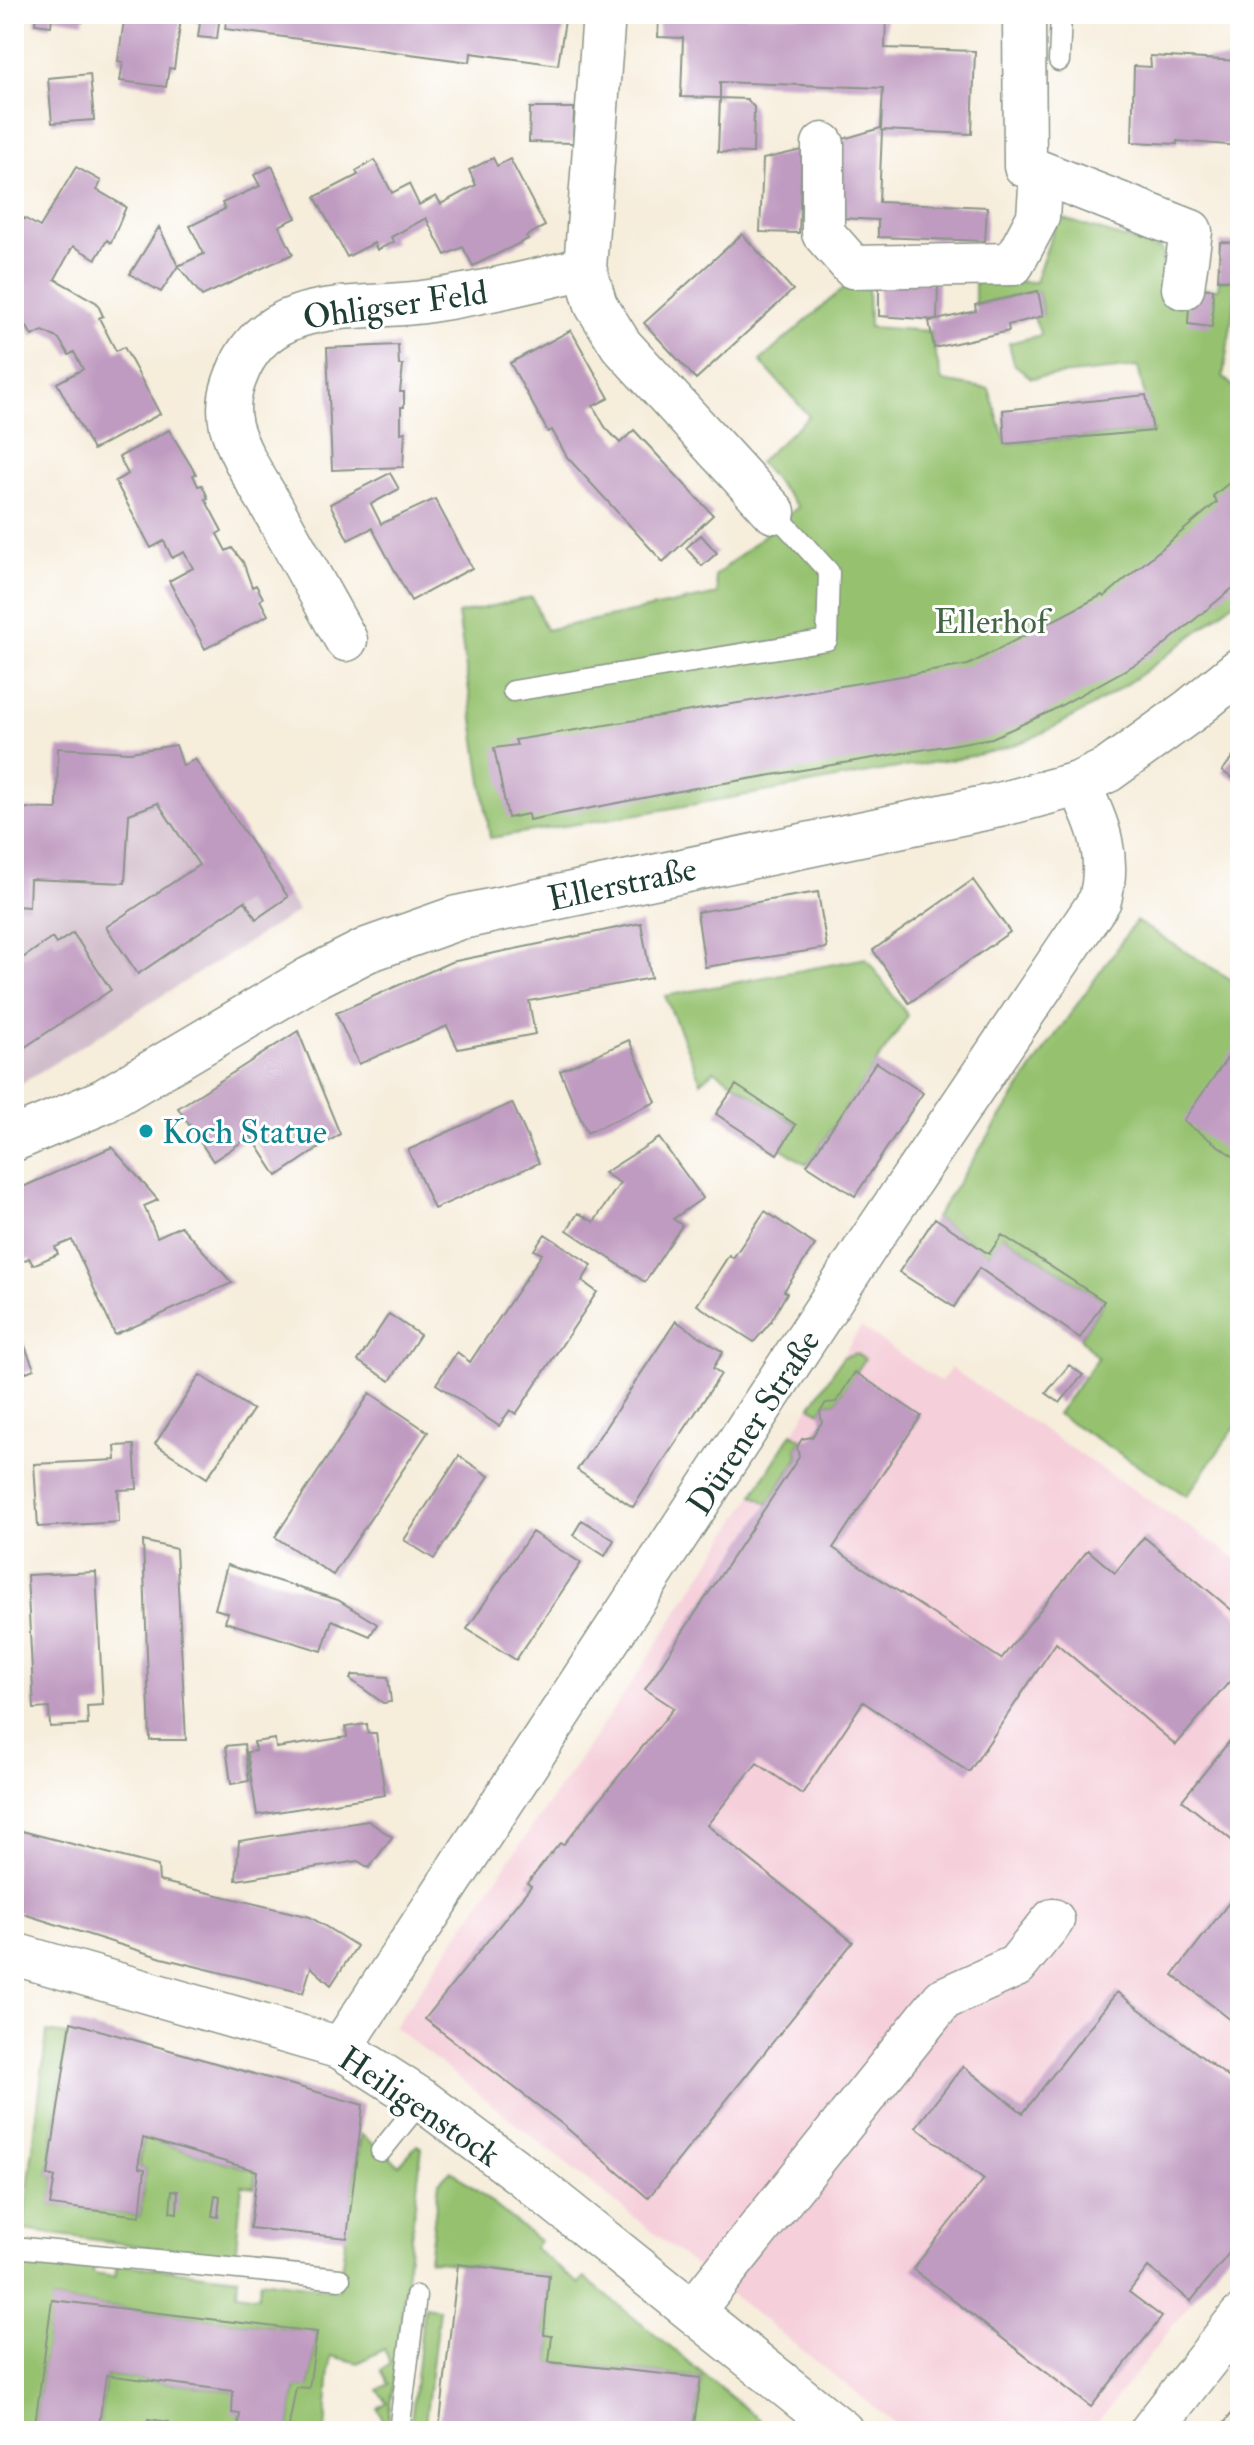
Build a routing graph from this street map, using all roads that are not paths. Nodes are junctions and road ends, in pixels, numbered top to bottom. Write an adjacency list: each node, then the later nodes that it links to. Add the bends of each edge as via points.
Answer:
1 (604, 14): 7 (street)
2 (1024, 14): 6 (street, via 1025,166)
3 (1061, 14): 4 (lane)
4 (1059, 61)
5 (823, 144): 6 (street, via 823,233 853,267 1013,264 1038,217)
6 (1041, 173): 8 (street, via 1191,231)
7 (585, 268): 9 (street, via 596,305 621,345); 10 (street, Ohligser Feld, via 464,296 295,316 267,333 243,360 228,408 238,446)
8 (1183, 288)
9 (774, 512): 12 (lane, via 829,572 827,640)
10 (346, 640)
11 (1240, 670): 13 (main road, Ellerstraße, via 1134,753)
12 (513, 691)
13 (1078, 784): 14 (main road, Ellerstraße, via 457,918 367,950 104,1101); 17 (street, Dürener Straße, via 1103,841 1100,900)
14 (14, 1139)
15 (1053, 1920): 23 (street, via 1016,1966 943,1999)
16 (14, 1954): 17 (street, Heiligenstock)
17 (341, 2048): 18 (street, Heiligenstock)
18 (422, 2100): 19 (lane); 23 (street, Heiligenstock)
19 (381, 2151)
20 (14, 2247): 21 (lane)
21 (340, 2279)
22 (416, 2296): 25 (lane)
23 (693, 2311): 26 (street, Heiligenstock)
24 (1240, 2317): 27 (street)
25 (399, 2431)
26 (842, 2431)
27 (1151, 2431)

